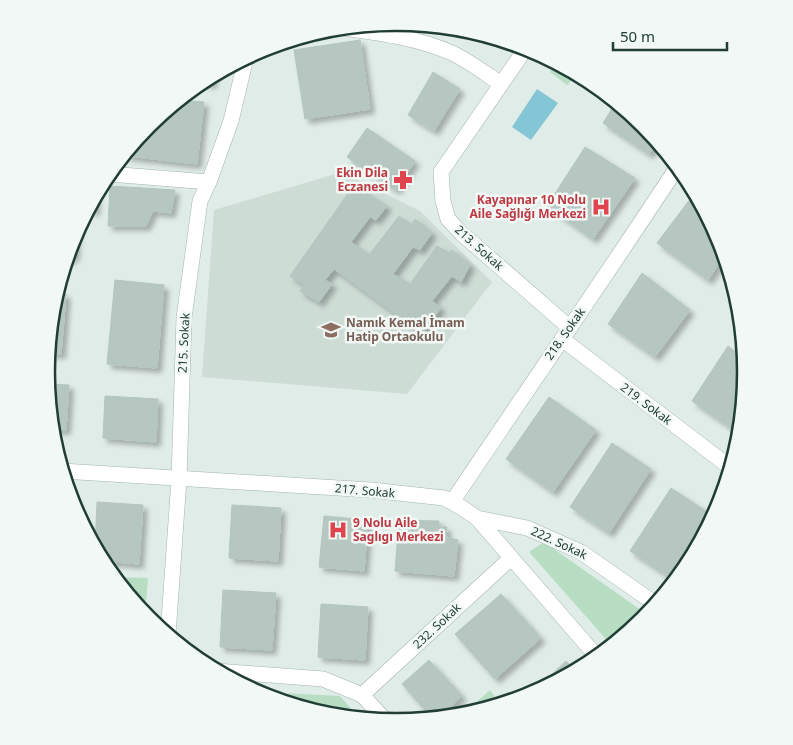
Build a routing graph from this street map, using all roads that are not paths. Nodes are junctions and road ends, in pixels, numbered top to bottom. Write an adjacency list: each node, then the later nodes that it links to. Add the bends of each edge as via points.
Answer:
1 (370, 32): 4 (street, via 418,42 452,54)
2 (521, 55): 4 (street, 213. Sokak)
3 (244, 67): 7 (street, 215. Sokak, via 231,121)
4 (501, 84): 8 (street, 213. Sokak, via 441,172 443,202 448,219 461,233)
5 (673, 173): 8 (street, 218. Sokak)
6 (119, 175): 7 (street)
7 (209, 182): 11 (street, 215. Sokak, via 200,201 184,318)
8 (566, 334): 9 (street, 219. Sokak); 12 (street, 218. Sokak)
9 (725, 463)
10 (70, 471): 11 (street, 217. Sokak)
11 (179, 478): 12 (street, 217. Sokak, via 371,490 444,498); 16 (street, 215. Sokak)
12 (452, 502): 13 (street, 217. Sokak)
13 (478, 518): 14 (street, 217. Sokak); 15 (street, 222. Sokak, via 527,528 581,552)
14 (511, 558): 17 (street, 217. Sokak); 19 (street, 232. Sokak)
15 (651, 601)
16 (169, 627)
17 (592, 651)
18 (234, 672): 19 (street, via 324,679)
19 (362, 695): 20 (street)
20 (379, 713)

